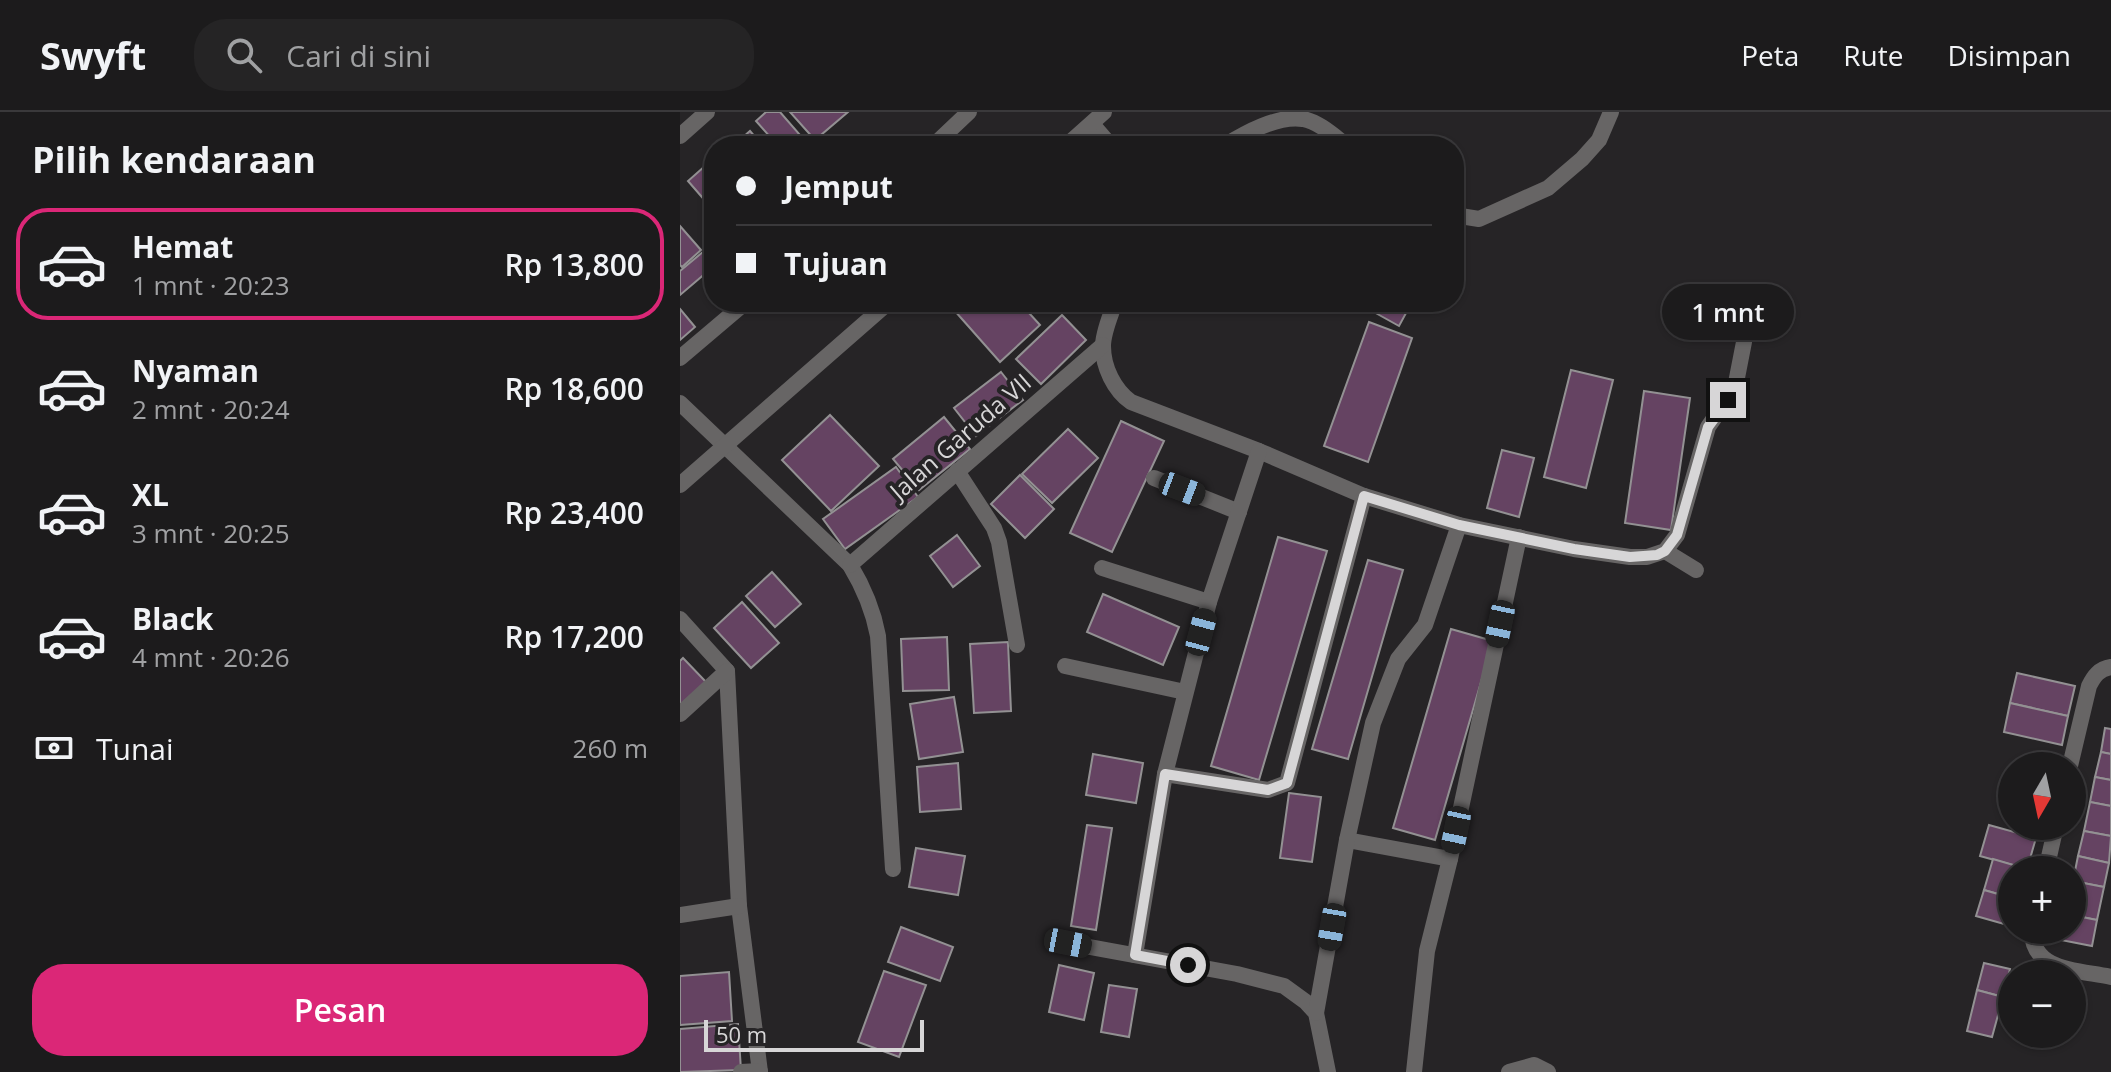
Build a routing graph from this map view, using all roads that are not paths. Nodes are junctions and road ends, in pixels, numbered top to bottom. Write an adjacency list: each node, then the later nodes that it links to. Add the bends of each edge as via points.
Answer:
1 (707, 112): 5 (street)
2 (969, 112): 6 (street)
3 (1611, 112): 10 (street, via 1599,140 1548,188 1479,219)
4 (1098, 118): 7 (street)
5 (680, 136)
6 (944, 136)
7 (1077, 136)
8 (1245, 136): 9 (street, via 1268,125 1304,119)
9 (1333, 136)
10 (1464, 217)
11 (734, 312): 16 (street)
12 (878, 312): 18 (street)
13 (1112, 312): 15 (street)
14 (1744, 342): 27 (street, via 1735,388 1708,427 1677,535)
15 (1103, 345): 19 (street, via 1110,375 1131,402); 20 (street, Jalan Garuda VII)
16 (680, 358)
17 (680, 403): 18 (street)
18 (725, 446): 22 (street); 28 (street)
19 (1259, 451): 23 (street); 24 (street)
20 (957, 471): 28 (street, Jalan Garuda VII); 33 (street, via 999,542)
21 (1154, 478): 24 (street)
22 (680, 485)
23 (1364, 496): 25 (street); 40 (street, via 1287,783 1268,790)
24 (1239, 512): 31 (street)
25 (1459, 525): 26 (street); 41 (street, via 1425,625 1398,659 1373,723)
26 (1519, 537): 27 (street, via 1630,557); 42 (street)
27 (1665, 551): 30 (street)
28 (850, 565): 43 (street, via 874,612 878,636)
29 (1102, 568): 31 (street)
30 (1696, 570)
31 (1209, 602): 37 (street)
32 (680, 619): 36 (street)
33 (1017, 645)
34 (1065, 666): 37 (street)
35 (2111, 667): 39 (street, via 2101,670 2089,686)
36 (727, 671): 38 (street); 44 (street)
37 (1185, 692): 40 (street)
38 (680, 714)
39 (2073, 752)
40 (1165, 774): 48 (street)
41 (1347, 840): 42 (street); 50 (street)
42 (1450, 859): 54 (street, via 1427,951)
43 (893, 869)
44 (739, 906): 45 (street); 51 (street)
45 (680, 915)
46 (1068, 943): 48 (street)
47 (2034, 944): 49 (street, via 2051,964)
48 (1135, 955): 50 (street, via 1284,986)
49 (2111, 977)
50 (1316, 1013): 53 (street)
51 (760, 1071): 52 (street)
52 (741, 1072)
53 (1328, 1072)
54 (1414, 1072)
55 (1509, 1072): 56 (street, via 1534,1065)
56 (1548, 1072)

